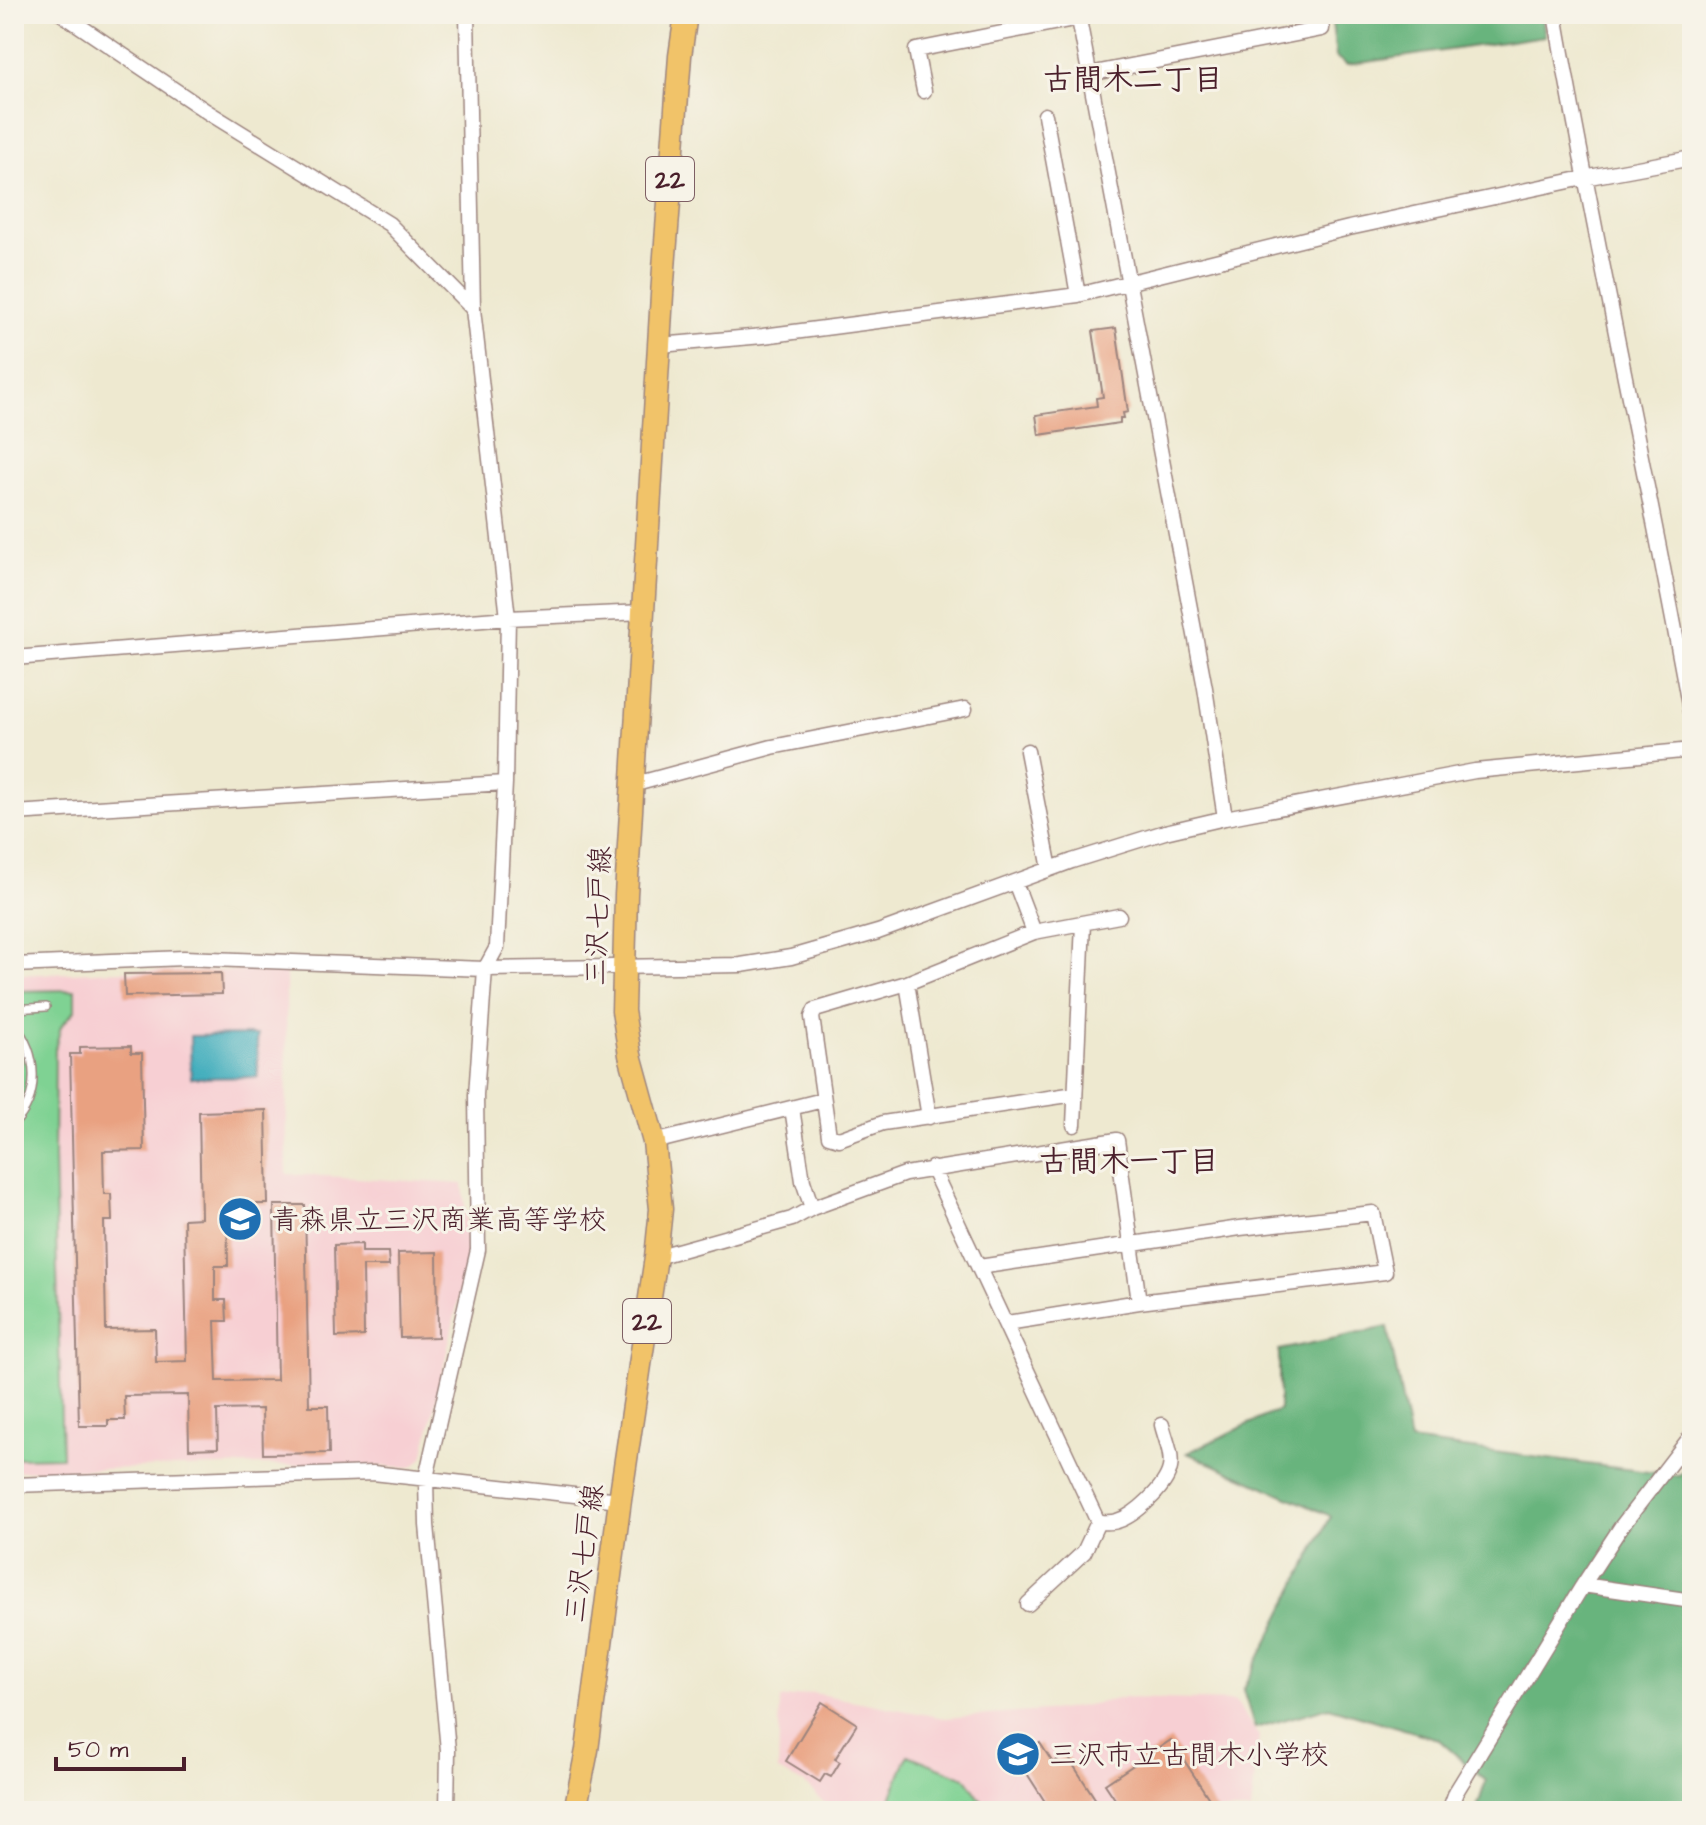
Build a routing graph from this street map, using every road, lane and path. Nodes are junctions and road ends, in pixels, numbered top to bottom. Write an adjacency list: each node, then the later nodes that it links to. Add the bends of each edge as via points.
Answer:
1 (62, 14): 14 (street, via 389,224)
2 (467, 14): 14 (street)
3 (686, 14): 15 (main road, 三沢七戸線 / 22)
4 (1320, 14): 7 (street, via 1322,29)
5 (1555, 14): 11 (street)
6 (1079, 16): 7 (street); 8 (street, via 916,50)
7 (1089, 74): 12 (street)
8 (924, 91)
9 (1045, 115): 13 (street)
10 (1692, 158): 11 (street)
11 (1584, 178): 12 (street, via 1349,228); 20 (street)
12 (1129, 284): 13 (street); 26 (street)
13 (1078, 295): 15 (street)
14 (473, 309): 17 (street)
15 (660, 345): 16 (main road, 三沢七戸線 / 22)
16 (644, 612): 17 (street); 24 (main road, 三沢七戸線 / 22)
17 (508, 618): 18 (street); 23 (street)
18 (14, 658)
19 (965, 709): 24 (street, via 772,747)
20 (1692, 722)
21 (1692, 750): 26 (street, via 1475,771)
22 (1027, 751): 27 (street)
23 (505, 783): 25 (street); 34 (street, via 497,947)
24 (632, 785): 33 (main road, 三沢七戸線 / 22)
25 (14, 813)
26 (1225, 818): 27 (street)
27 (1050, 869): 28 (street)
28 (1015, 882): 31 (street); 33 (street, via 791,957 741,965)
29 (1119, 916): 30 (street)
30 (1083, 923): 31 (street); 39 (street)
31 (1034, 932): 35 (street)
32 (14, 965): 34 (street, via 184,958)
33 (625, 967): 34 (street); 45 (main road, 三沢七戸線 / 22, via 623,1011 630,1055)
34 (485, 969): 55 (street, via 476,1095 478,1250)
35 (907, 983): 40 (street, via 815,1010); 42 (street)
36 (46, 1007): 37 (lane)
37 (14, 1009)
38 (14, 1024): 43 (lane, via 32,1060 32,1090 25,1113)
39 (1075, 1094): 42 (street); 44 (street)
40 (823, 1100): 41 (street); 42 (street, via 829,1136 839,1139 883,1123)
41 (792, 1108): 45 (street); 47 (street)
42 (929, 1117)
43 (14, 1124)
44 (1074, 1125)
45 (654, 1142): 49 (main road, 三沢七戸線 / 22, via 661,1209)
46 (932, 1168): 47 (street); 48 (street, via 1117,1140); 50 (street)
47 (812, 1208): 49 (street, via 792,1219)
48 (1130, 1245): 50 (street); 51 (street); 51 (street, via 1373,1213 1385,1272)
49 (656, 1257): 57 (main road, 三沢七戸線 / 22)
50 (979, 1267): 52 (street)
51 (1139, 1302): 52 (street)
52 (1007, 1323): 58 (street)
53 (1162, 1425): 58 (street, via 1170,1457 1163,1481 1137,1512 1115,1523)
54 (1692, 1435): 59 (street)
55 (426, 1478): 56 (street, via 373,1473); 57 (street); 62 (street, via 448,1750)
56 (14, 1485)
57 (620, 1500): 63 (main road, 三沢七戸線 / 22)
58 (1098, 1522): 61 (street, via 1084,1552)
59 (1583, 1585): 60 (street); 64 (street)
60 (1692, 1601)
61 (1028, 1604)
62 (447, 1811)
63 (575, 1811)
64 (1449, 1811)

